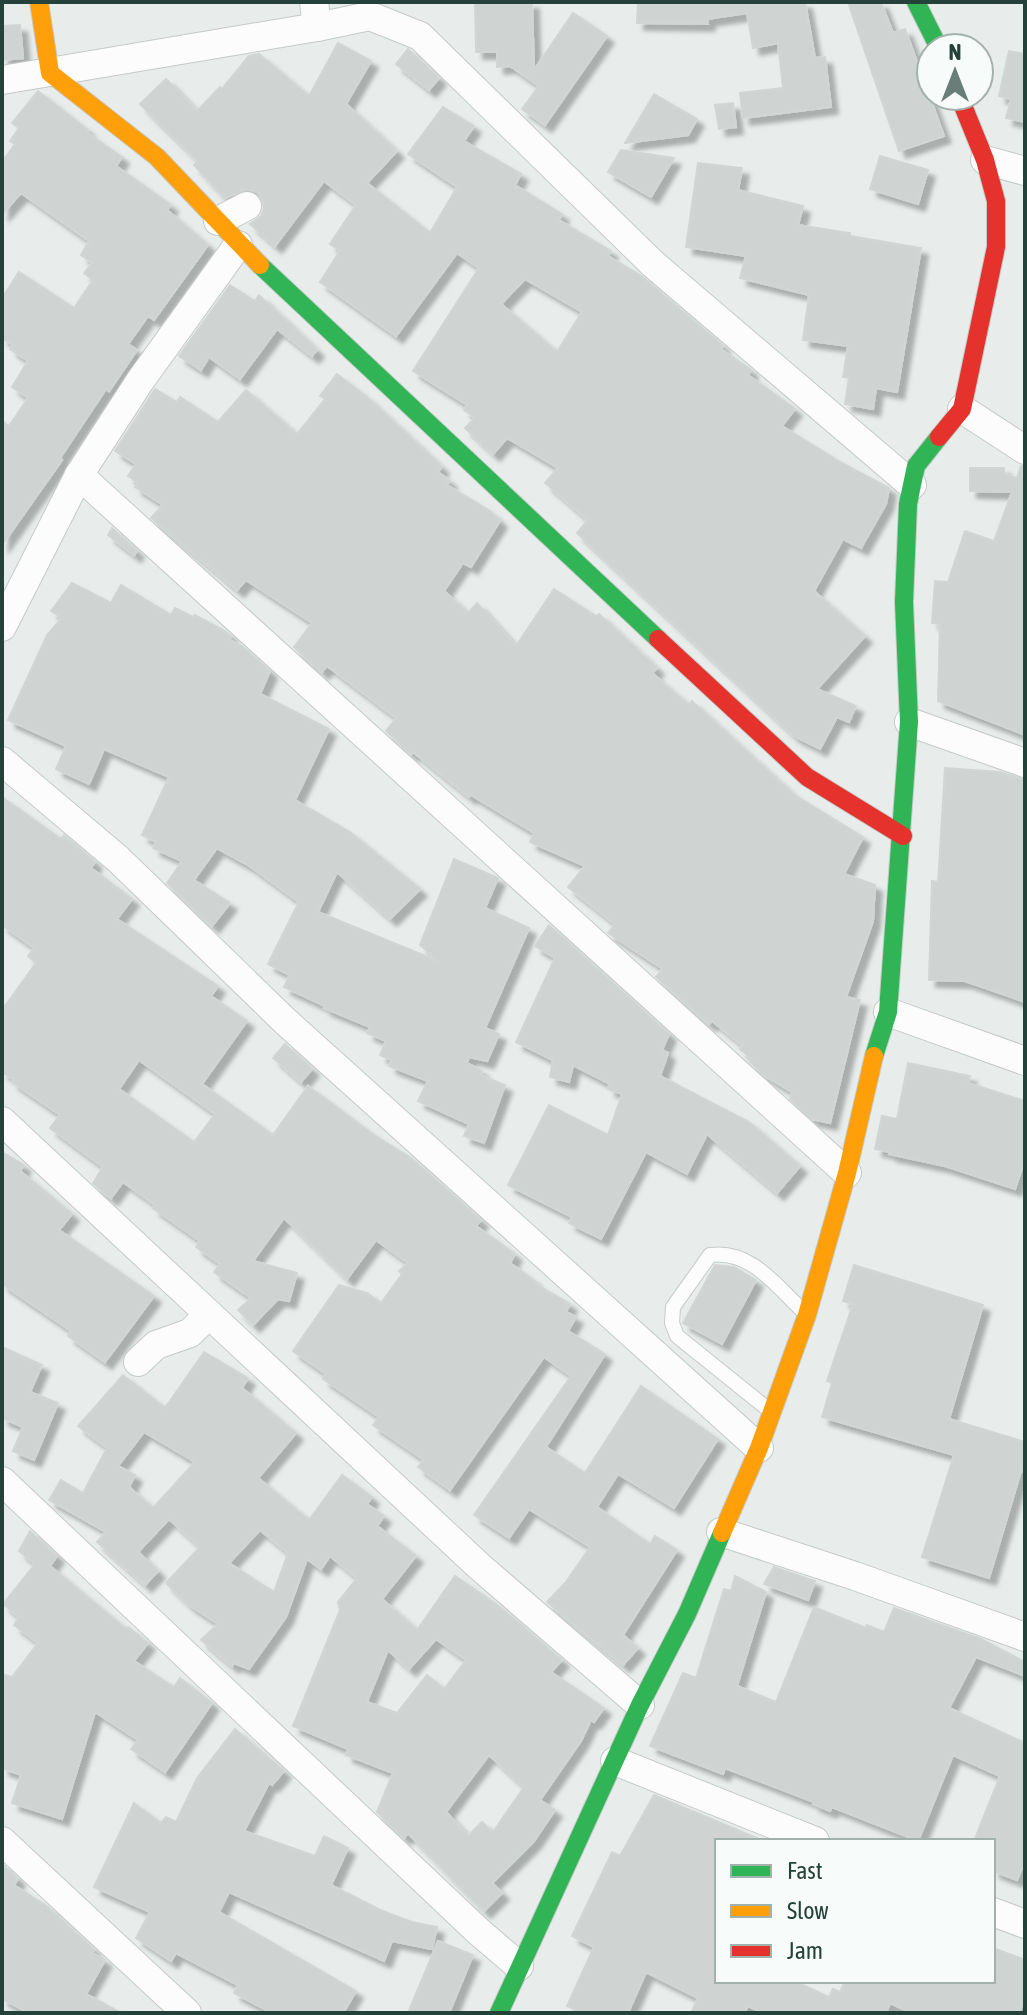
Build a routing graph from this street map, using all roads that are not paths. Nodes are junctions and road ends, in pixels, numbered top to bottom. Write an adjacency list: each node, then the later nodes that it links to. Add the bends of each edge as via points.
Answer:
1 (39, 2): 5 (street)
2 (916, 2): 4 (street)
3 (315, 15): 5 (street); 16 (street, via 370,16 420,36 652,263)
4 (931, 32)
5 (50, 73): 6 (street); 11 (street, via 157,157)
6 (2, 80)
7 (966, 112): 8 (street)
8 (985, 160): 9 (street); 13 (street, via 996,201 996,247)
9 (1025, 171)
10 (247, 206): 11 (street)
11 (218, 221): 12 (street)
12 (238, 245): 15 (street); 21 (street, via 785,758)
13 (962, 409): 14 (street); 16 (street, via 916,466)
14 (1025, 450)
15 (79, 475): 17 (street); 25 (street)
16 (912, 485): 18 (street, via 904,602)
17 (2, 627)
18 (909, 722): 20 (street); 21 (street)
19 (2, 761): 30 (street, via 118,859 285,1021)
20 (1025, 763)
21 (903, 836): 22 (street)
22 (888, 1012): 23 (street); 25 (street)
23 (1025, 1061)
24 (2, 1121): 26 (street)
25 (847, 1173): 27 (street)
26 (209, 1314): 28 (street, via 190,1333 156,1345); 34 (street, via 480,1567)
27 (807, 1315): 29 (street); 29 (lane, via 749,1261 724,1253 710,1255 673,1307 677,1336)
28 (138, 1362)
29 (772, 1412): 30 (street)
30 (759, 1448): 32 (street)
31 (2, 1481): 40 (street)
32 (721, 1532): 33 (street); 34 (street)
33 (1025, 1637)
34 (640, 1705): 35 (street)
35 (615, 1761): 36 (street); 40 (street)
36 (810, 1839)
37 (2, 1841): 42 (street)
38 (995, 1913): 39 (street)
39 (1025, 1924)
40 (519, 1966): 41 (street)
41 (501, 2012)
42 (187, 2013)

